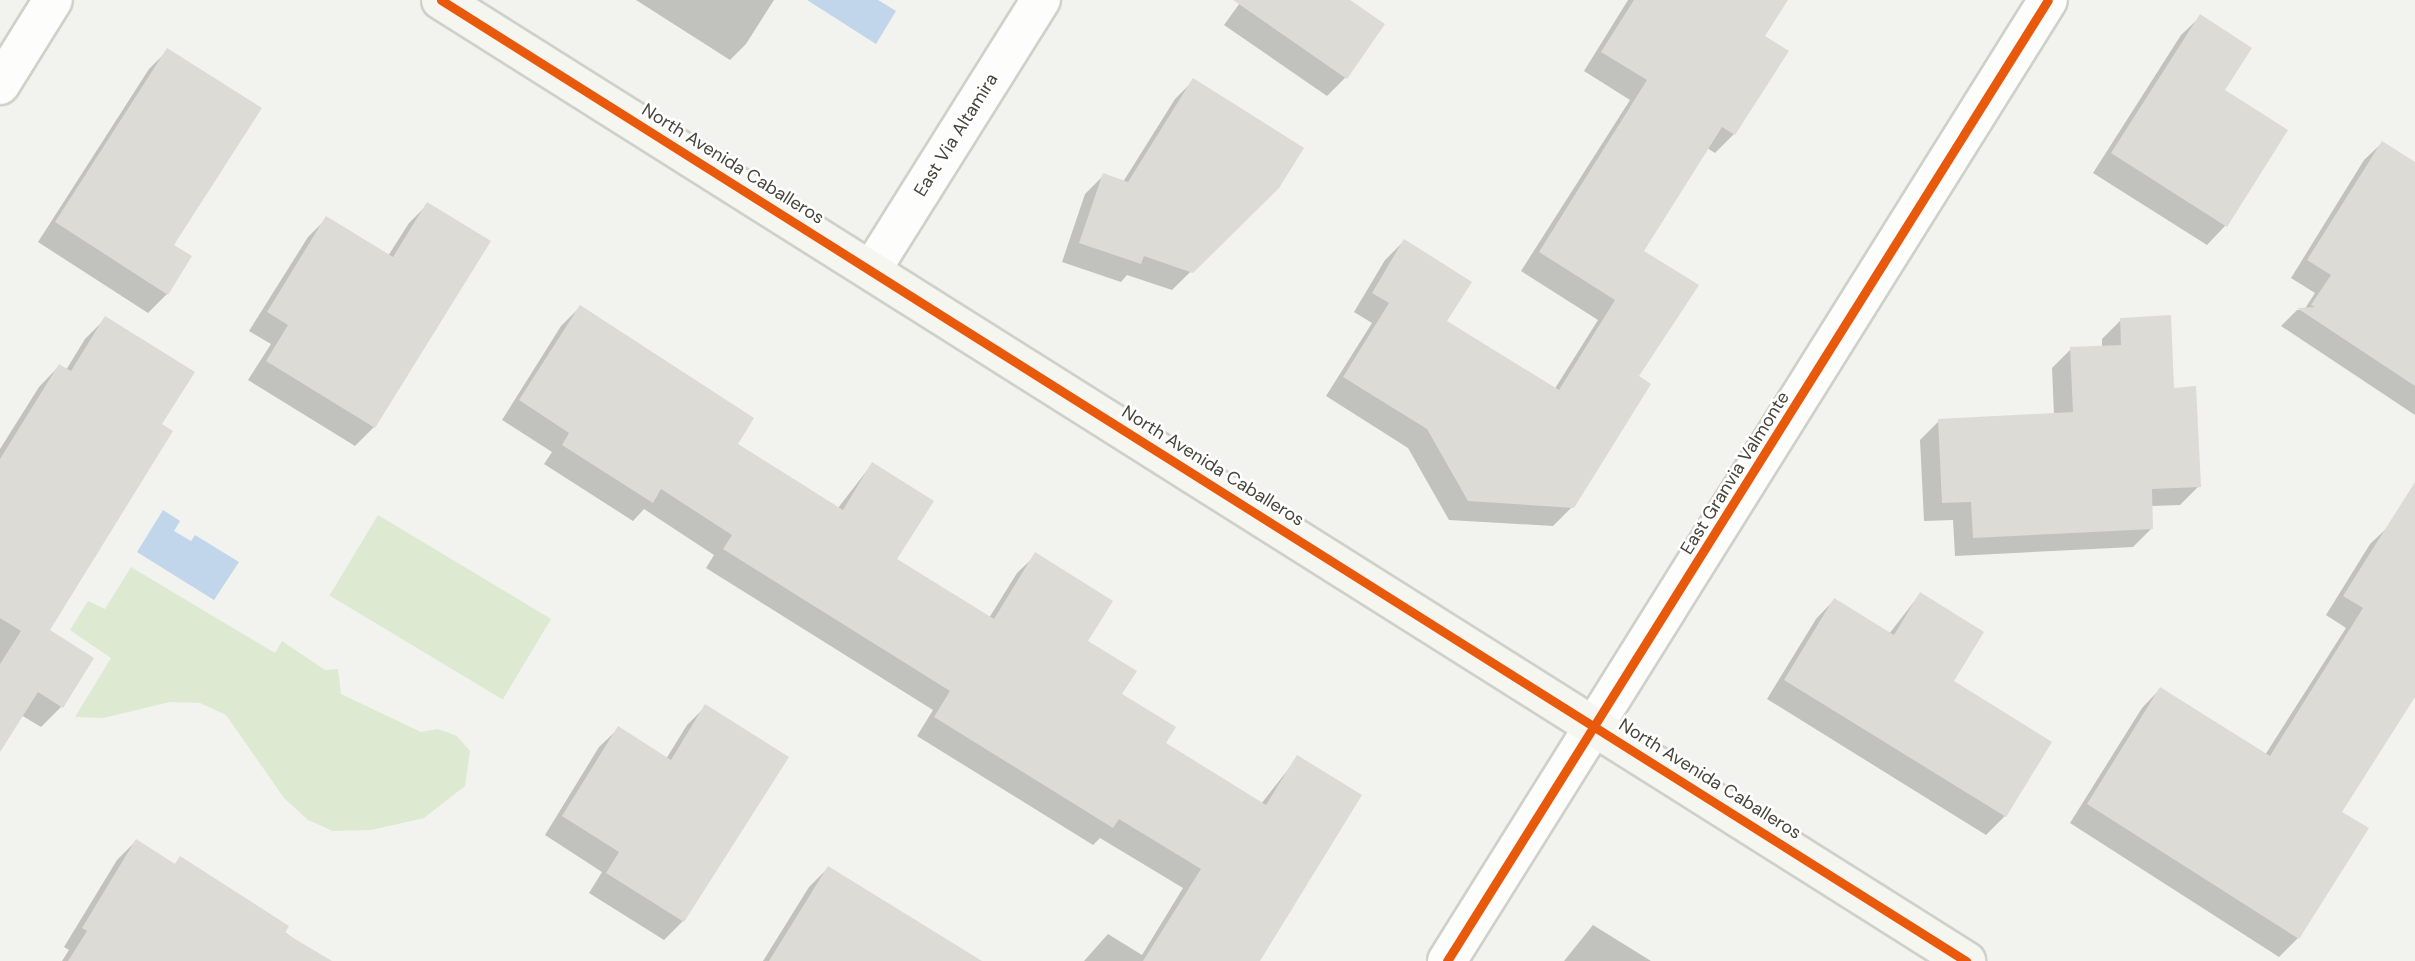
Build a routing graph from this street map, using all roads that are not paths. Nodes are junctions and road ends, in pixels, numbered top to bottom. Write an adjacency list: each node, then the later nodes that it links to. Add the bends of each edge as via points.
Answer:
1 (53, 0): 5 (street)
2 (441, 0): 6 (street, North Avenida Caballeros)
3 (1041, 0): 6 (street, East Via Altamira)
4 (2048, 0): 7 (street, East Granvia Valmonte)
5 (0, 85)
6 (872, 269): 7 (street, North Avenida Caballeros)
7 (1594, 724): 8 (street, East Granvia Valmonte); 9 (street, North Avenida Caballeros)
8 (1447, 961)
9 (1966, 961)

